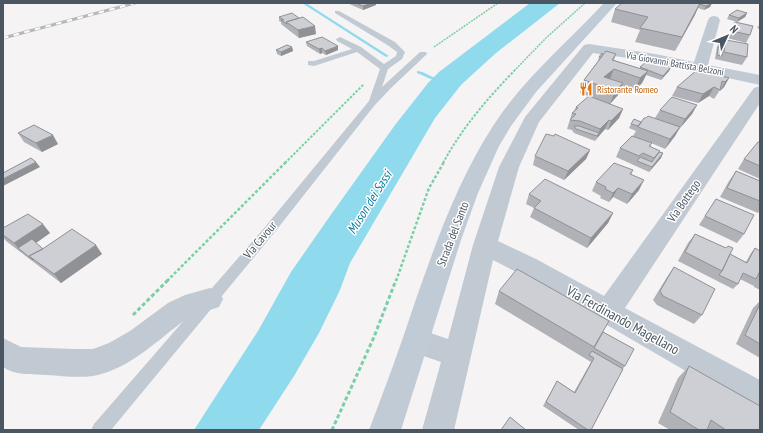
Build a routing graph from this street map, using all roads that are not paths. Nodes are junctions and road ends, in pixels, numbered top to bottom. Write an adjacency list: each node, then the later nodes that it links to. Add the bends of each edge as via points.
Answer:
1 (611, 3): 7 (main road, Strada del Santo)
2 (338, 12): 9 (lane, via 401,52 399,57)
3 (714, 20): 10 (street)
4 (340, 38): 5 (lane)
5 (358, 49): 8 (lane, via 325,61); 9 (lane)
6 (423, 54): 13 (lane, Via Cavour)
7 (574, 56): 10 (street, Via Giovanni Battista Belzoni, via 655,58); 14 (street, Strada del Santo, via 531,121 509,167); 17 (main road, Strada del Santo, via 519,102 490,145 454,225)
8 (311, 63)
9 (384, 68): 13 (lane)
10 (700, 68): 11 (street, Via Giovanni Battista Belzoni)
11 (760, 80)
12 (760, 91): 16 (street, Via Bottego)
13 (373, 103): 15 (lane, Via Cavour)
14 (485, 245): 16 (street, Via Ferdinando Magellano); 19 (street, Strada del Santo)
15 (210, 299): 18 (street, via 177,311 140,340 117,354 94,362 17,360); 21 (lane, Via Cavour)
16 (608, 311): 20 (street, Via Ferdinando Magellano)
17 (416, 341): 19 (street); 22 (main road, Strada del Santo)
18 (3, 351)
19 (458, 355): 23 (street, Strada del Santo)
20 (760, 397)
21 (100, 430)
22 (385, 430)
23 (438, 430)

